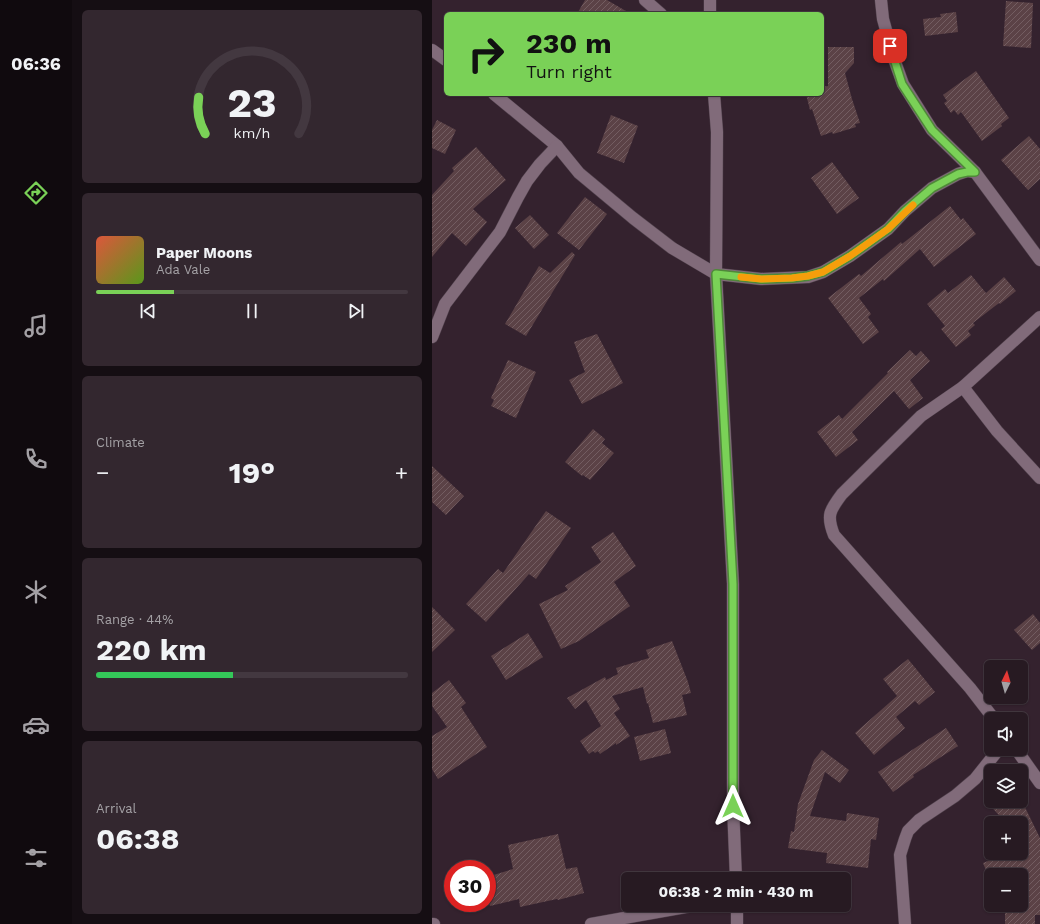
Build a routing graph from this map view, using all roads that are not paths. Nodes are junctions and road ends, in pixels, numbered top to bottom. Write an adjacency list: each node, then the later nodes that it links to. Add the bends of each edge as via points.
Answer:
1 (645, 0): 4 (street)
2 (710, 0): 5 (street)
3 (881, 0): 11 (street, via 883,19 902,84 932,130)
4 (659, 12)
5 (710, 12)
6 (432, 50): 7 (street)
7 (444, 59)
8 (496, 96): 10 (street)
9 (714, 96): 13 (street, via 717,132)
10 (557, 146): 13 (street, via 579,173 633,218 672,248); 15 (street, via 527,181 500,232 445,304)
11 (975, 172): 12 (street); 13 (street, via 958,174 932,188 888,229 823,272 792,278 761,279)
12 (1040, 260)
13 (716, 274): 22 (street, via 733,584 733,806)
14 (1040, 317): 16 (street)
15 (432, 337)
16 (963, 386): 17 (street, via 997,431); 18 (street, via 921,416 842,494 831,508 830,526 834,535)
17 (1040, 478)
18 (989, 712)
19 (993, 756): 27 (street, via 975,779 908,830 900,855)
20 (1021, 756): 21 (street)
21 (1040, 783)
22 (736, 872)
23 (658, 912): 25 (street)
24 (737, 912): 26 (street)
25 (591, 924)
26 (737, 924)
27 (905, 924)

